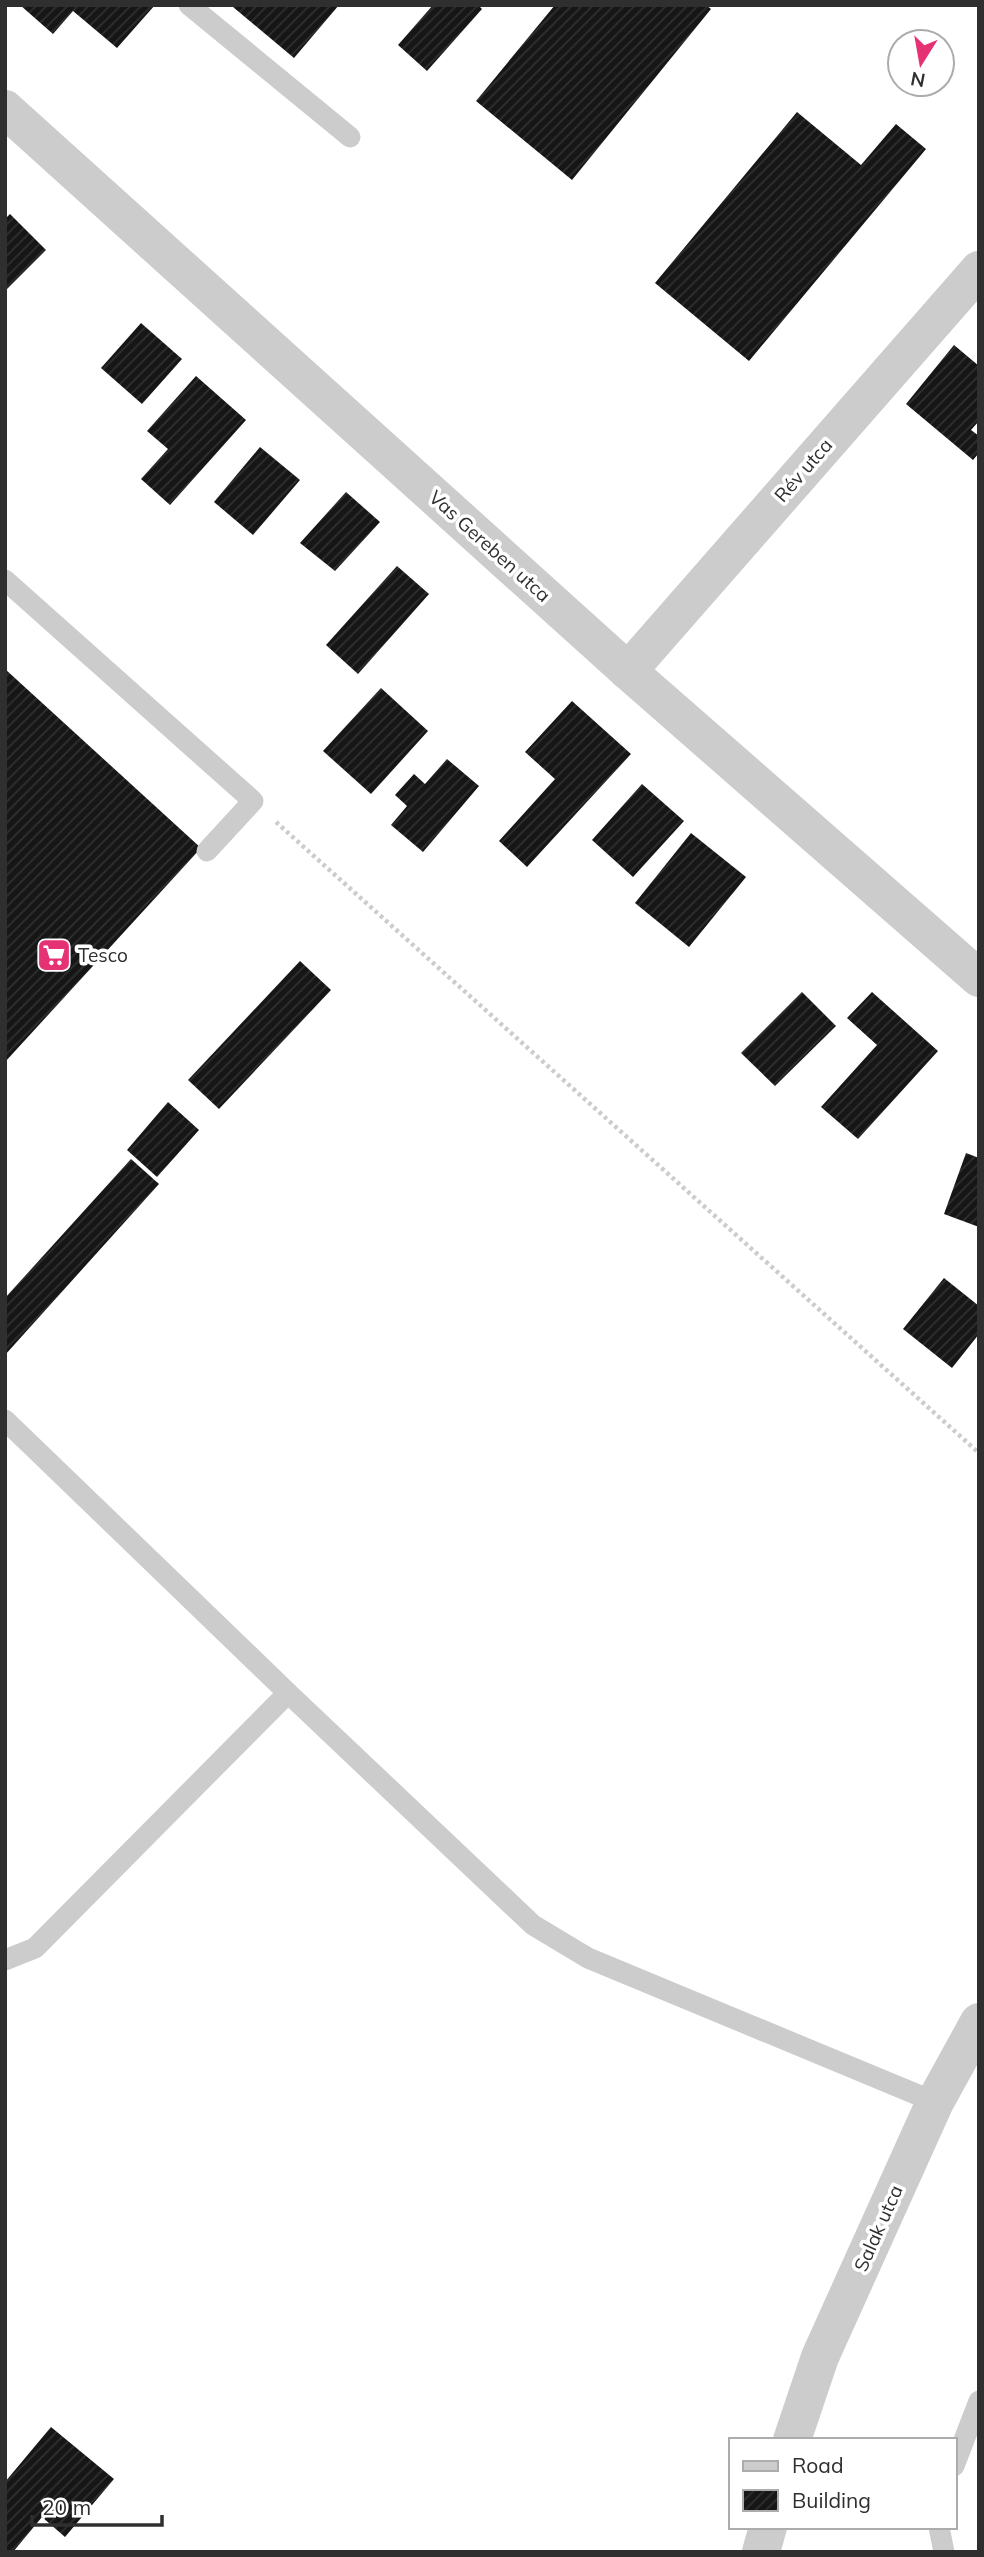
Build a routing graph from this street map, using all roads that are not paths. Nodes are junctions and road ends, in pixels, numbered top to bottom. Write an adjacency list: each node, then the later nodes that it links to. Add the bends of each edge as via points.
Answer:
1 (189, 5): 3 (lane)
2 (5, 109): 6 (street, Vas Gereben utca)
3 (350, 137)
4 (979, 270): 6 (street, Rév utca)
5 (5, 580): 7 (lane, via 253,802)
6 (628, 671): 8 (street, Vas Gereben utca)
7 (207, 851)
8 (979, 978)
9 (5, 1420): 10 (lane)
10 (289, 1693): 11 (lane, via 35,1948); 13 (lane, via 533,1926 587,1958)
11 (5, 1960)
12 (979, 2022): 13 (street, Salak utca)
13 (935, 2102): 15 (street, Salak utca, via 820,2357)
14 (979, 2401): 16 (lane)
15 (793, 2438)
16 (956, 2461)
17 (767, 2529): 19 (street)
18 (939, 2529): 20 (lane)
19 (761, 2552)
20 (944, 2552)

